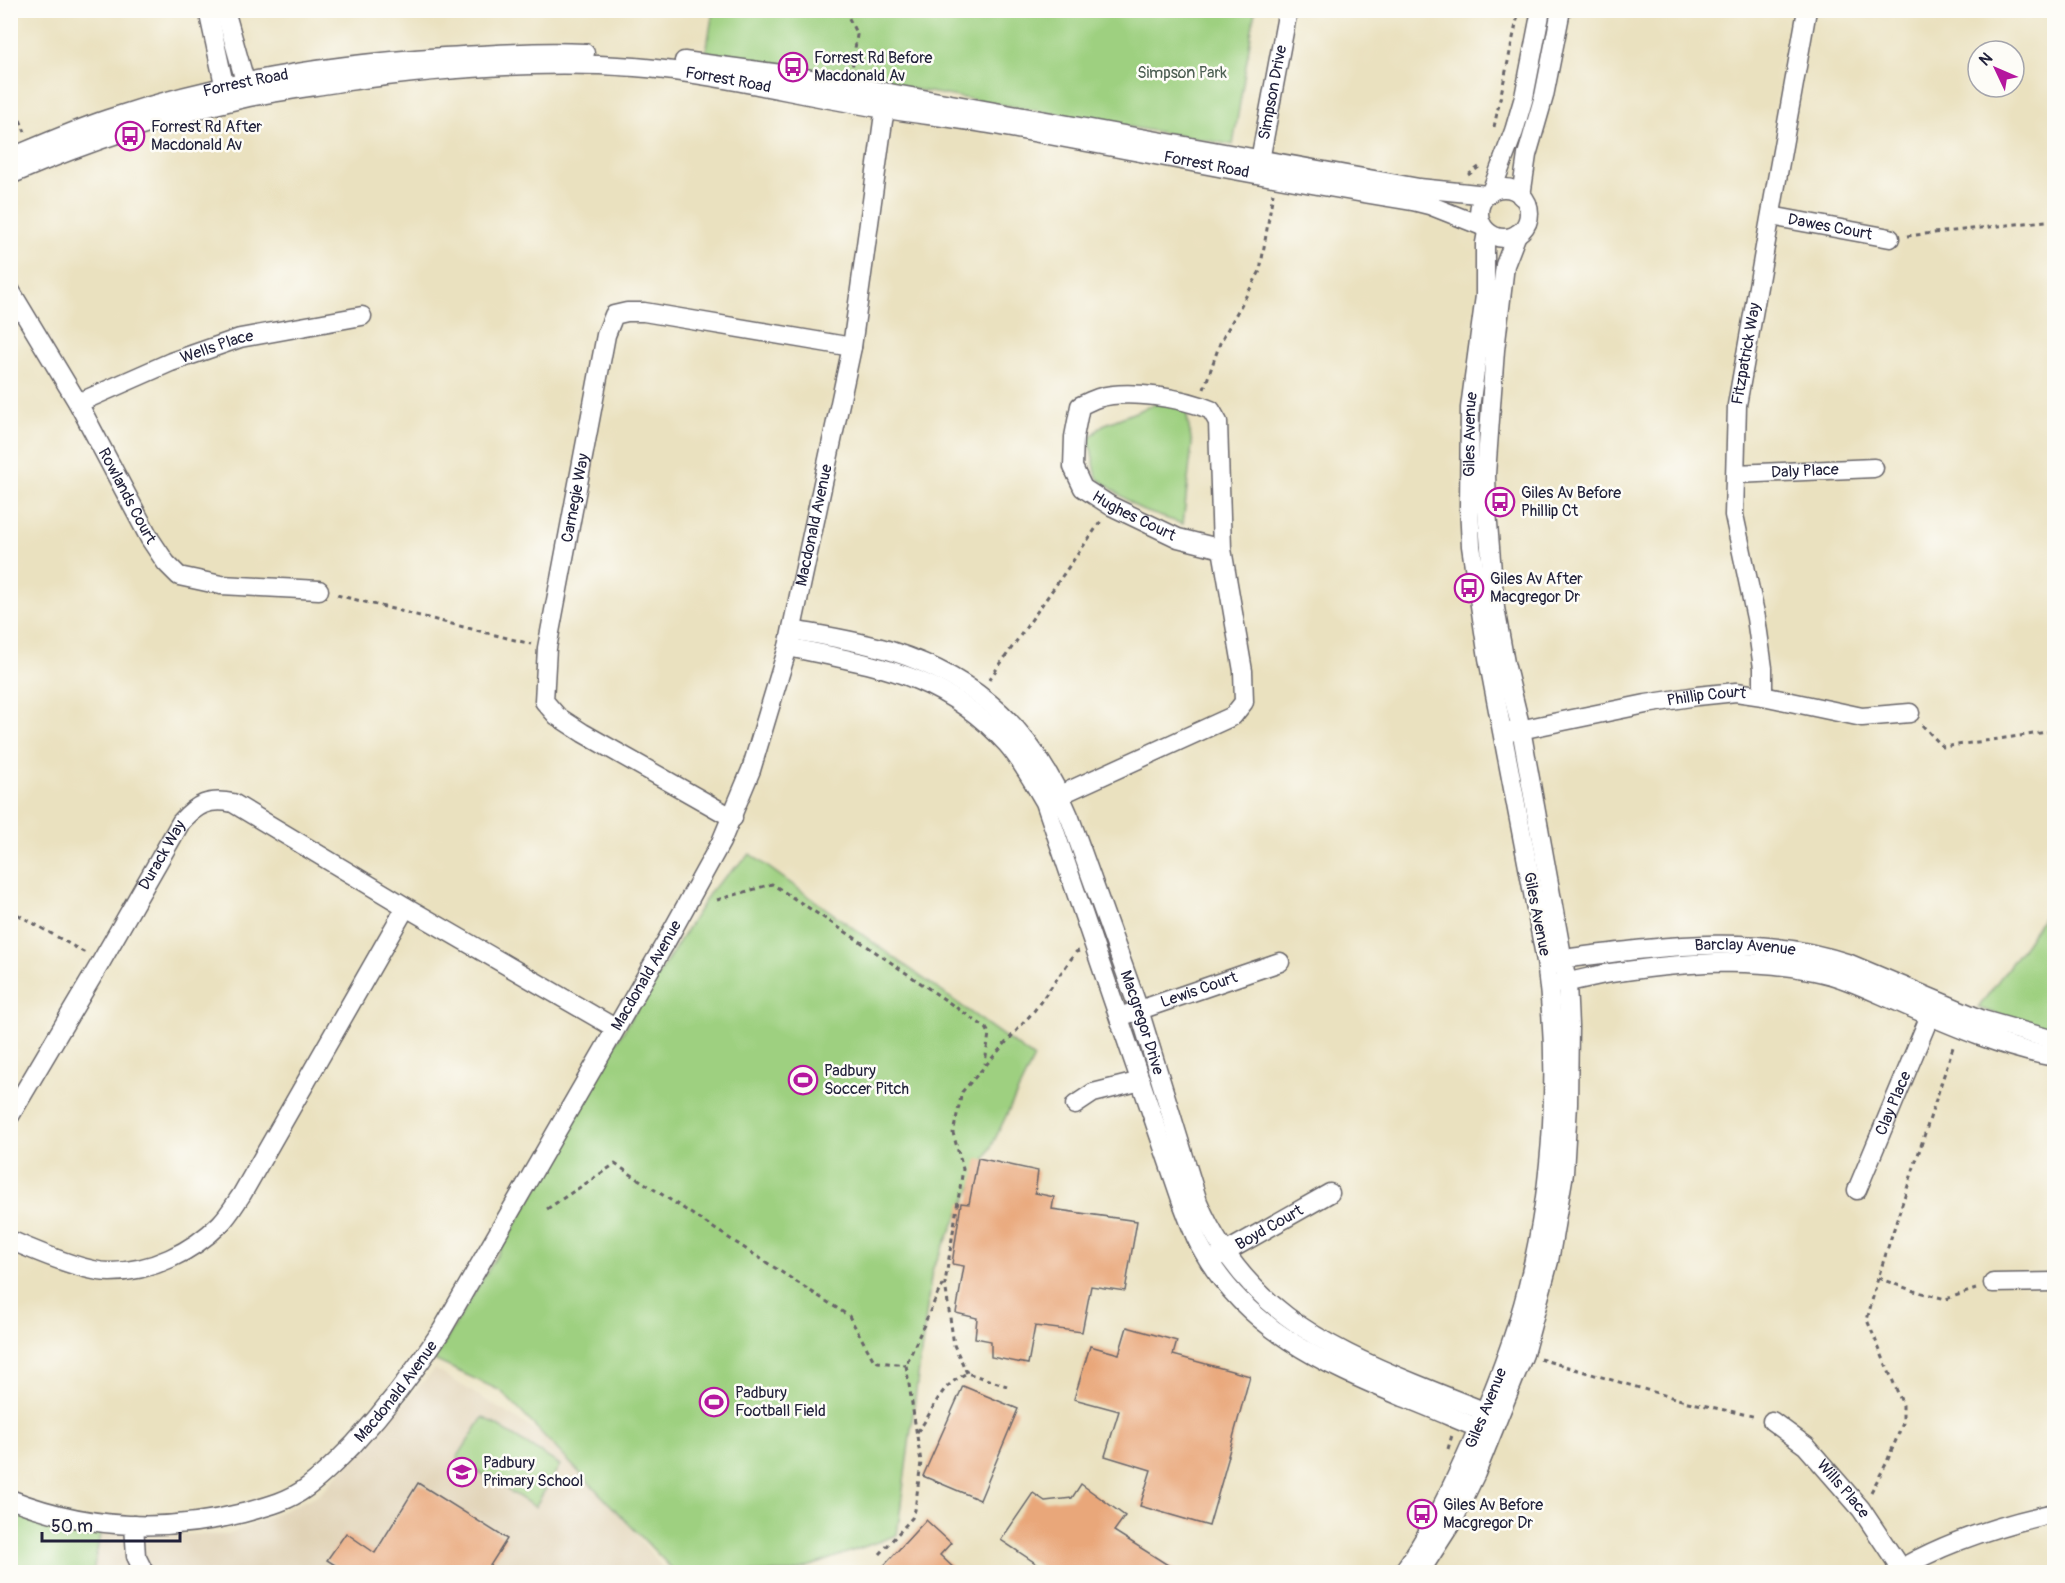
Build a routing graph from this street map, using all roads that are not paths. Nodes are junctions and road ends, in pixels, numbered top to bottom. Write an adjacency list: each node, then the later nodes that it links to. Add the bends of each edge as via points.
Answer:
1 (207, 10): 8 (street)
2 (225, 10): 7 (street)
3 (1288, 10): 11 (street, Simpson Drive)
4 (1541, 10): 13 (street, via 1524,97)
5 (1561, 10): 14 (street)
6 (1807, 10): 15 (street, Fitzpatrick Way)
7 (248, 89): 8 (street, Forrest Road); 9 (street, Forrest Road, via 473,67 570,65 696,74); 9 (street, Forrest Road, via 358,63 529,52 614,55 749,68 850,86)
8 (227, 94): 10 (street, Forrest Road, via 110,118); 12 (street, Forrest Road, via 86,144)
9 (887, 101): 11 (street, Forrest Road); 21 (street, Macdonald Avenue)
10 (10, 158)
11 (1259, 167): 13 (street, Forrest Road); 16 (street, Forrest Road, via 1288,182 1429,205)
12 (10, 176)
13 (1489, 194): 14 (street, via 1509,189); 16 (street, via 1480,208)
14 (1521, 196): 17 (street, via 1528,218)
15 (1771, 216): 18 (street, Dawes Court); 24 (street, Fitzpatrick Way, via 1737,405)
16 (1484, 229): 17 (street, via 1503,238); 30 (street, Giles Avenue, via 1485,296 1470,408 1471,546 1488,658)
17 (1517, 234): 30 (street, Giles Avenue, via 1505,265 1486,474 1495,608)
18 (1890, 238)
19 (10, 290): 22 (street, Rowlands Court)
20 (362, 316): 22 (street, Wells Place, via 240,338 171,362)
21 (852, 347): 27 (street, Macdonald Avenue); 32 (street, Carnegie Way, via 644,312 614,315 606,335 547,648 544,701 557,716 583,733)
22 (78, 402): 26 (street, Rowlands Court, via 150,538 178,576 221,585)
23 (1874, 468): 24 (street, Daly Place)
24 (1736, 474): 28 (street, Fitzpatrick Way, via 1734,515 1756,618)
25 (1222, 549): 25 (street, Hughes Court, via 1178,538 1083,488 1073,467 1080,406 1099,397 1142,394 1212,410 1218,422); 31 (street, via 1243,671 1244,702 1233,716)
26 (319, 590)
27 (790, 639): 31 (street, Macgregor Drive, via 890,669 952,696 1007,744); 31 (street, Macgregor Drive, via 872,646 940,670 980,693 1024,737 1046,769); 32 (street, Macdonald Avenue, via 752,770)
28 (1763, 696): 29 (street, Phillip Court, via 1862,717); 30 (street, Phillip Court, via 1736,692 1697,696)
29 (1910, 713)
30 (1512, 731): 34 (street, Giles Avenue, via 1530,785)
31 (1053, 798): 38 (street, Macgregor Drive, via 1082,848); 39 (street, Macgregor Drive)
32 (733, 818): 40 (street, Macdonald Avenue)
33 (406, 907): 40 (street, Durack Way); 45 (street, Durack Way, via 234,803 204,803 181,822); 48 (street, via 242,1194 222,1223 195,1246 138,1270 108,1272 65,1262)
34 (1555, 960): 36 (street, Giles Avenue); 37 (street, Barclay Avenue, via 1686,945 1796,951 1850,964)
35 (1280, 962): 38 (street, Lewis Court)
36 (1558, 984): 37 (street, Barclay Avenue, via 1616,972 1724,961 1814,970); 54 (street, Giles Avenue, via 1546,1195 1528,1286); 54 (street, Giles Avenue, via 1569,1026 1564,1173 1549,1261 1524,1354)
37 (1933, 1008): 41 (street, Barclay Avenue); 42 (street, Barclay Avenue, via 1958,1028); 46 (street, Clay Place)
38 (1139, 1010): 39 (street, Lewis Court); 49 (street, Macgregor Drive, via 1198,1202)
39 (1119, 1017): 43 (street, Macgregor Drive)
40 (615, 1028): 57 (street, Macdonald Avenue, via 425,1355 379,1417 348,1450 306,1489 281,1503 222,1518)
41 (2055, 1040)
42 (2055, 1057)
43 (1141, 1081): 44 (street, via 1093,1093); 50 (street, Macgregor Drive, via 1183,1205)
44 (1076, 1105)
45 (10, 1116)
46 (1857, 1190)
47 (1330, 1192): 49 (street, Boyd Court)
48 (10, 1240)
49 (1225, 1252): 50 (street, Boyd Court); 54 (street, Macgregor Drive, via 1253,1288 1301,1328)
50 (1209, 1262): 54 (street, Macgregor Drive, via 1255,1315 1298,1348 1361,1380)
51 (2055, 1282): 52 (street)
52 (1993, 1283)
53 (1772, 1421): 58 (street, Wills Place, via 1806,1446 1862,1509)
54 (1489, 1423): 60 (street, Giles Avenue); 61 (street, Giles Avenue, via 1454,1519)
55 (10, 1499): 57 (street, Macdonald Avenue, via 58,1516)
56 (2055, 1513): 58 (street, via 1956,1540)
57 (134, 1525): 59 (street, via 136,1556)
58 (1898, 1570)
59 (144, 1572)
60 (1402, 1572)
61 (1420, 1572)

